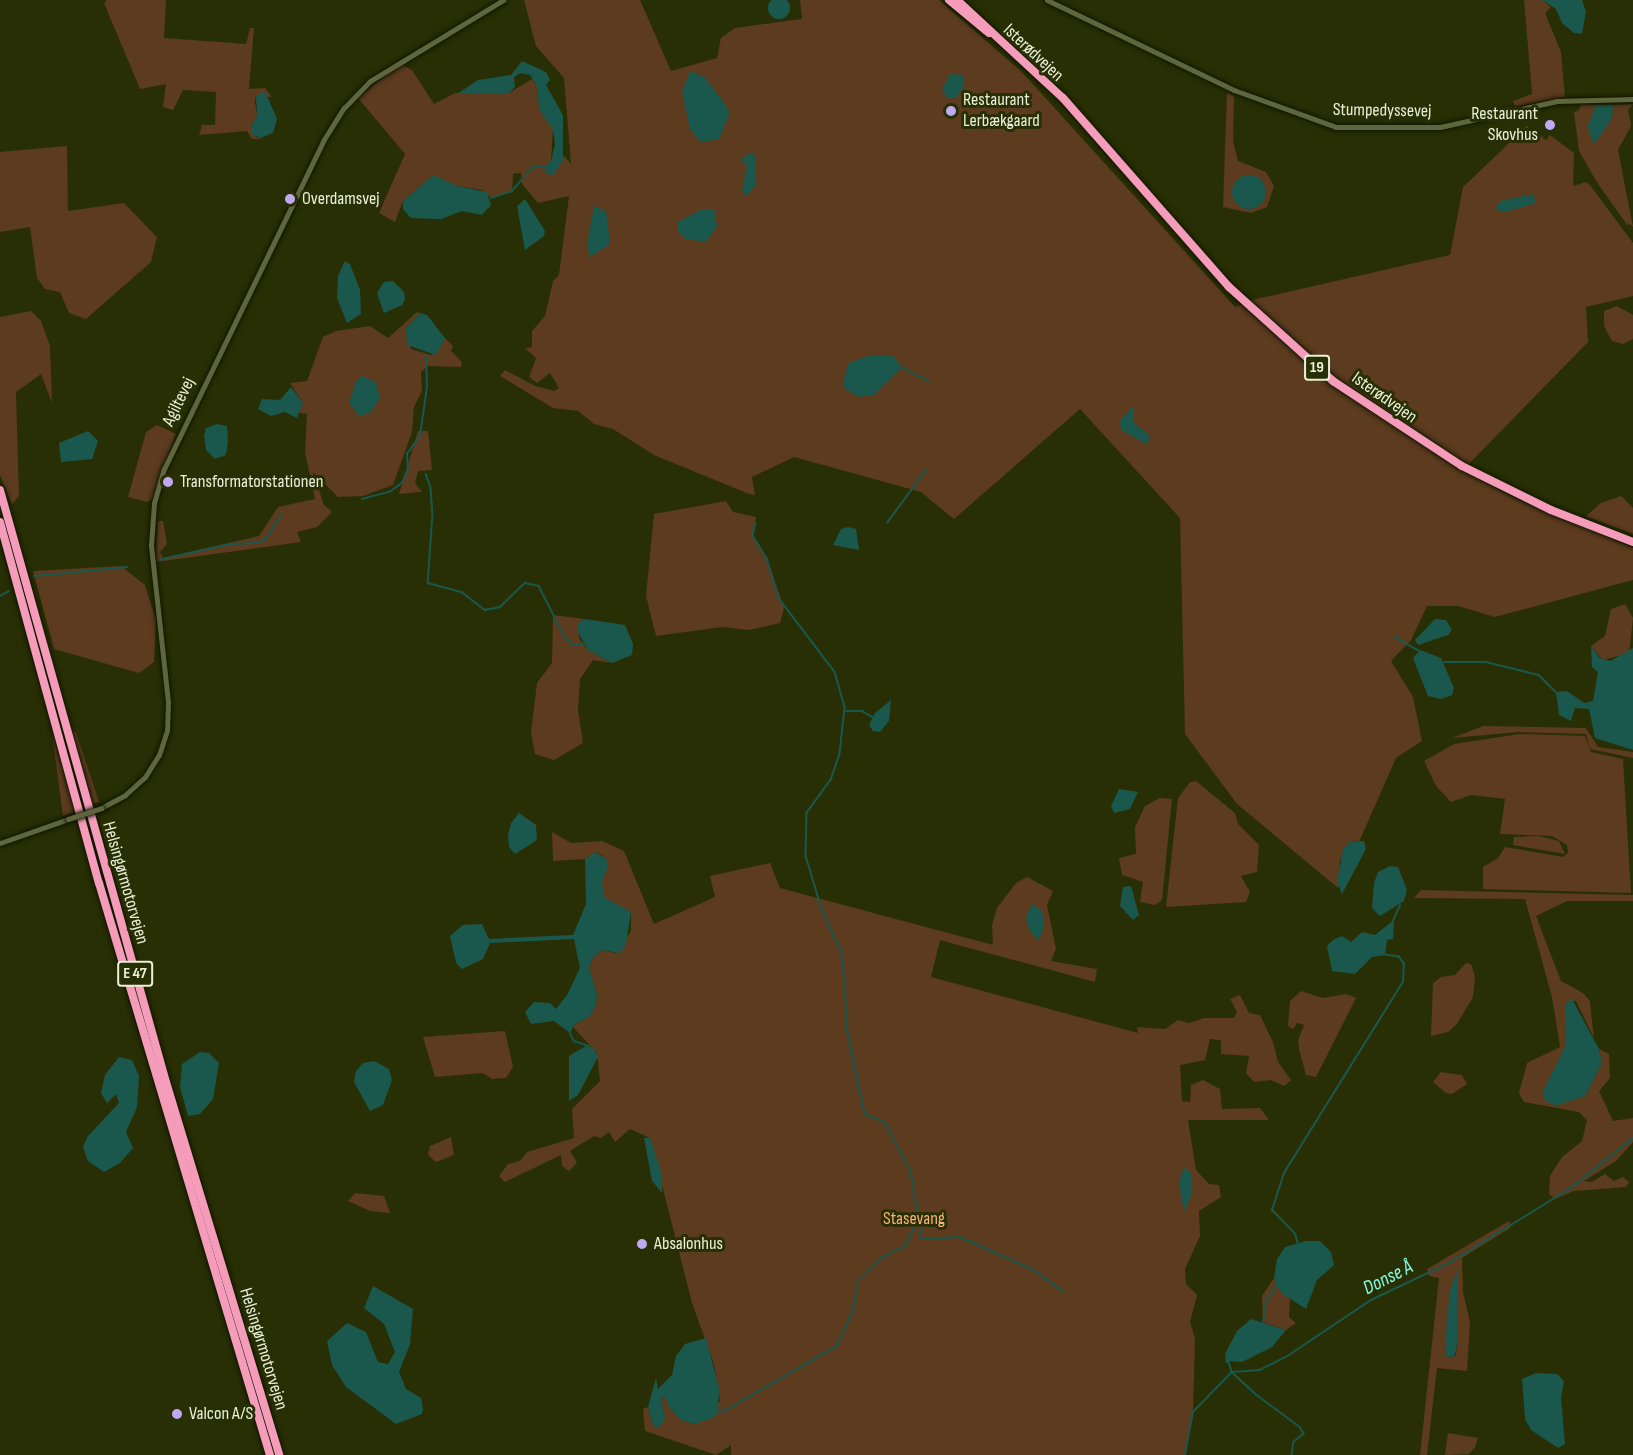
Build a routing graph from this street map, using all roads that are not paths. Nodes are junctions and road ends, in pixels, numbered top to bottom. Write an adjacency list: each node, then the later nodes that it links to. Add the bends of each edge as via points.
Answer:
1 (503, 0): 10 (street, Agiltevej, bridge, via 404,57 355,95 334,121 159,483 151,545 168,702 167,731 159,755 145,777 125,795 101,808)
2 (949, 0): 6 (highway, Isterødvejen / 19)
3 (957, 0): 6 (highway, Isterødvejen / 19, via 1028,62)
4 (1047, 0): 5 (street, Stumpedyssevej, via 1192,72 1336,127 1440,127 1557,101)
5 (1633, 99)
6 (1068, 105): 9 (highway, Isterødvejen / 19, via 1228,287 1334,381 1462,466 1551,510)
7 (0, 490): 12 (highway, Helsingørmotorvejen / E 47, via 160,1059)
8 (0, 522): 11 (highway, Helsingørmotorvejen / E 47, via 99,884)
9 (1633, 542)
10 (0, 843)
11 (270, 1455)
12 (279, 1455)

